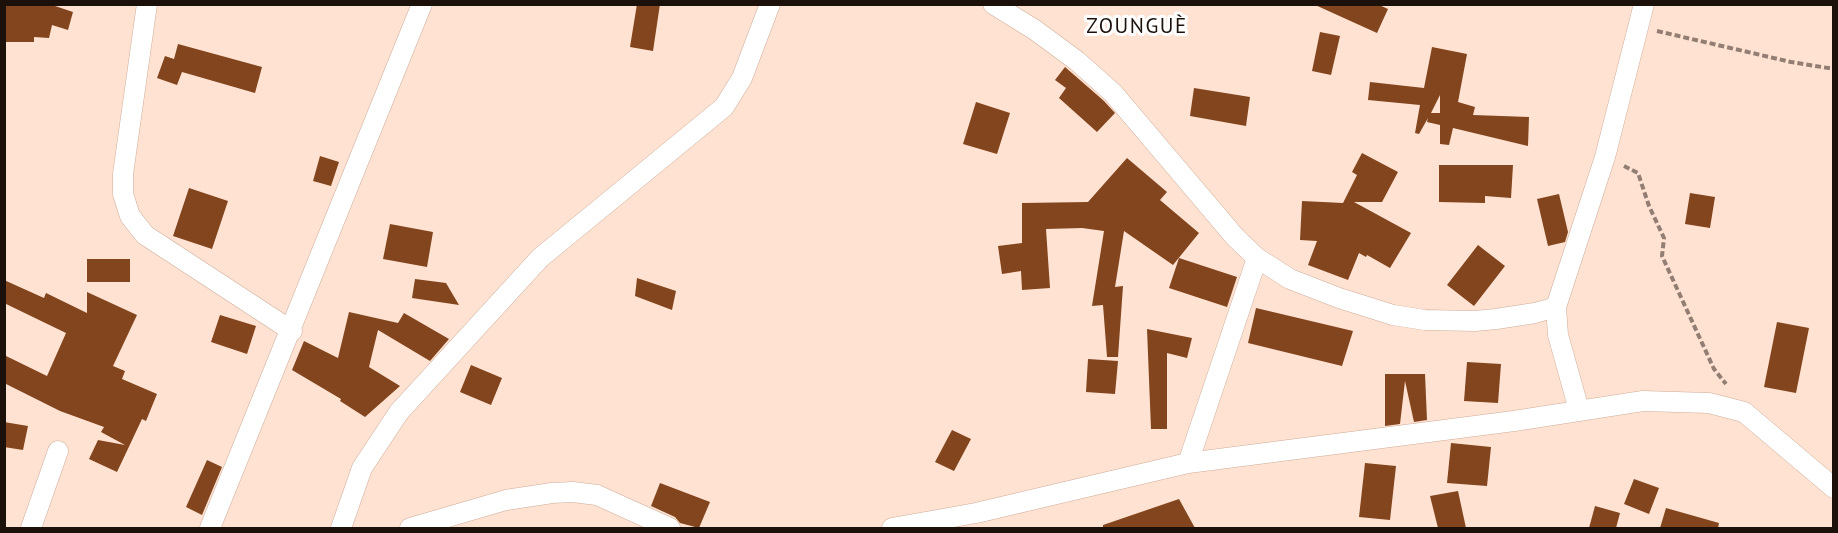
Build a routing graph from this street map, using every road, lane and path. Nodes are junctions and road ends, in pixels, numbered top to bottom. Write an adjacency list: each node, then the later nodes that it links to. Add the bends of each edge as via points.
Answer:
1 (147, 4): 11 (street, via 123,174 123,194 130,216 145,235)
2 (422, 4): 11 (street)
3 (770, 4): 19 (street, via 742,78 724,107 540,258 399,412 362,468)
4 (993, 4): 9 (street, via 1052,42 1113,93)
5 (1644, 4): 6 (street)
6 (1638, 27): 7 (path); 8 (street)
7 (1833, 69)
8 (1605, 157): 10 (street); 13 (path, via 1638,173 1664,238 1662,256 1714,369)
9 (1257, 258): 10 (street, via 1290,279 1393,315 1474,321); 15 (street)
10 (1556, 307): 12 (street, via 1558,335)
11 (292, 331): 18 (street)
12 (1579, 410): 13 (street, via 1643,401 1709,403); 15 (street)
13 (1744, 412): 16 (street)
14 (58, 451): 17 (street)
15 (1188, 463): 22 (street, via 976,513)
16 (1833, 488)
17 (31, 528)
18 (210, 528)
19 (341, 528)
20 (410, 528): 21 (street, via 506,500 573,492 597,495)
21 (670, 528)
22 (892, 528)

